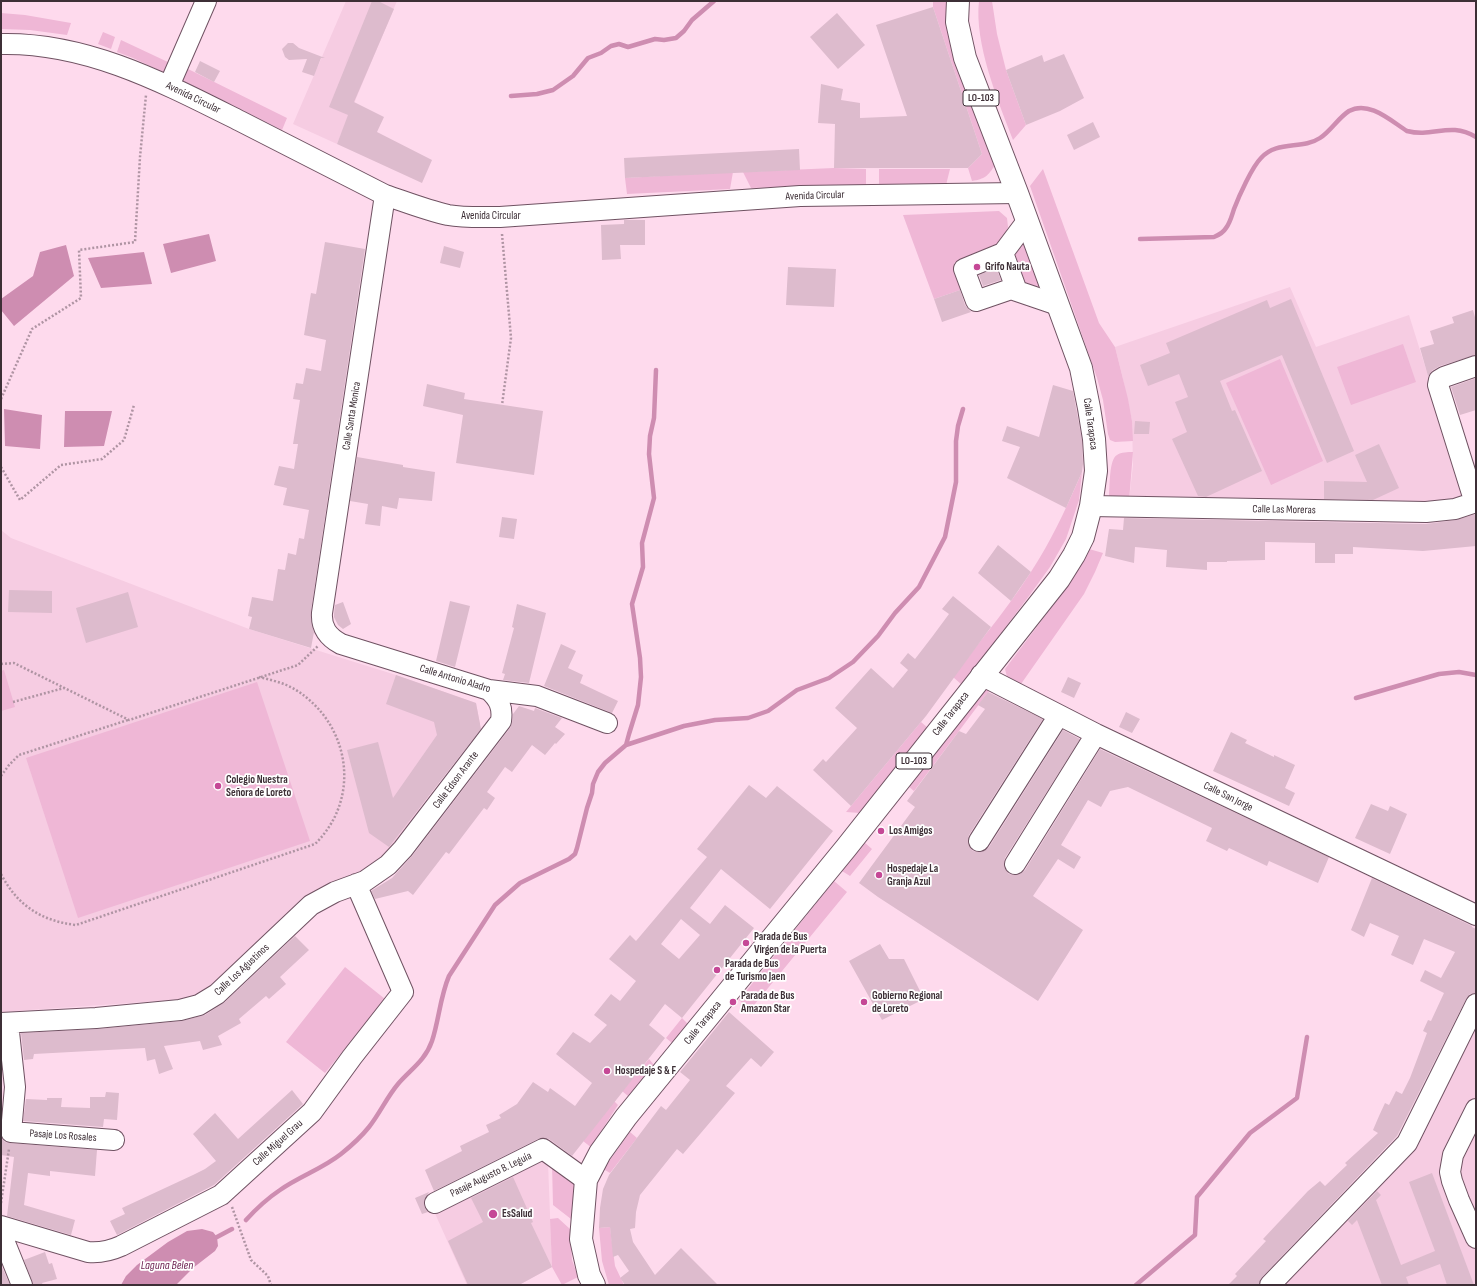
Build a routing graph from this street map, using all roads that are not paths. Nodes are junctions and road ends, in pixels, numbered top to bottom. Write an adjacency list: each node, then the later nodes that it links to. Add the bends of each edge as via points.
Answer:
1 (206, 1): 4 (street)
2 (958, 1): 5 (main road, LO-103, via 957,22 965,58)
3 (1, 44): 4 (street, Avenida Circular, via 24,43 65,49 110,61)
4 (169, 86): 6 (street, Avenida Circular)
5 (1017, 193): 6 (street, Avenida Circular, via 800,196 471,218 448,215); 7 (main road, Calle Tarapaca / LO-103)
6 (385, 195): 14 (street, Calle Santa Monica, via 321,620)
7 (1027, 220): 8 (street); 10 (main road, Calle Tarapaca / LO-103)
8 (1003, 254): 9 (street); 9 (street, via 964,269 976,301 1011,289)
9 (1017, 291): 10 (street)
10 (1058, 305): 13 (main road, Calle Tarapaca / LO-103, via 1081,368 1089,408 1096,471)
11 (1476, 366): 12 (street, via 1444,377 1439,380 1438,385)
12 (1476, 503): 13 (street, Calle Las Moreras, via 1455,509 1426,512)
13 (1091, 506): 15 (main road, Calle Tarapaca / LO-103, via 1083,537 1059,579)
14 (328, 636): 16 (street, Calle Antonio Aladro, via 341,644)
15 (982, 675): 17 (street, Calle San Jorge); 29 (main road, Calle Tarapaca / LO-103, via 846,848 626,1117 600,1153)
16 (489, 690): 18 (street, Calle Antonio Aladro, via 536,696); 22 (street, Calle Edson Arante, via 500,704 500,721 403,849)
17 (1059, 715): 19 (street, Calle San Jorge); 20 (street)
18 (607, 723)
19 (1096, 734): 21 (street); 24 (street, Calle San Jorge)
20 (979, 841)
21 (1015, 864)
22 (388, 865): 23 (street, Calle Los Agustinos, via 365,881)
23 (356, 884): 26 (street, Calle Los Agustinos, via 311,905 217,994 199,1005 180,1010 96,1018); 31 (street, Calle Miguel Grau, via 403,992 312,1112 221,1195 108,1251 88,1252)
24 (1476, 916)
25 (1476, 1004): 36 (street, via 1407,1143)
26 (5, 1023): 28 (street, Pasaje Los Rosales, via 15,1087 11,1132)
27 (1476, 1109): 33 (street, via 1453,1155 1450,1172)
28 (114, 1140)
29 (586, 1180): 30 (street, Pasaje Augusto B. Leguía, via 542,1149); 35 (main road, Calle Tarapaca / LO-103, via 581,1239 589,1275)
30 (435, 1203)
31 (1, 1226)
32 (1, 1233): 34 (street)
33 (1476, 1238)
34 (22, 1285)
35 (594, 1285)
36 (1270, 1285)

